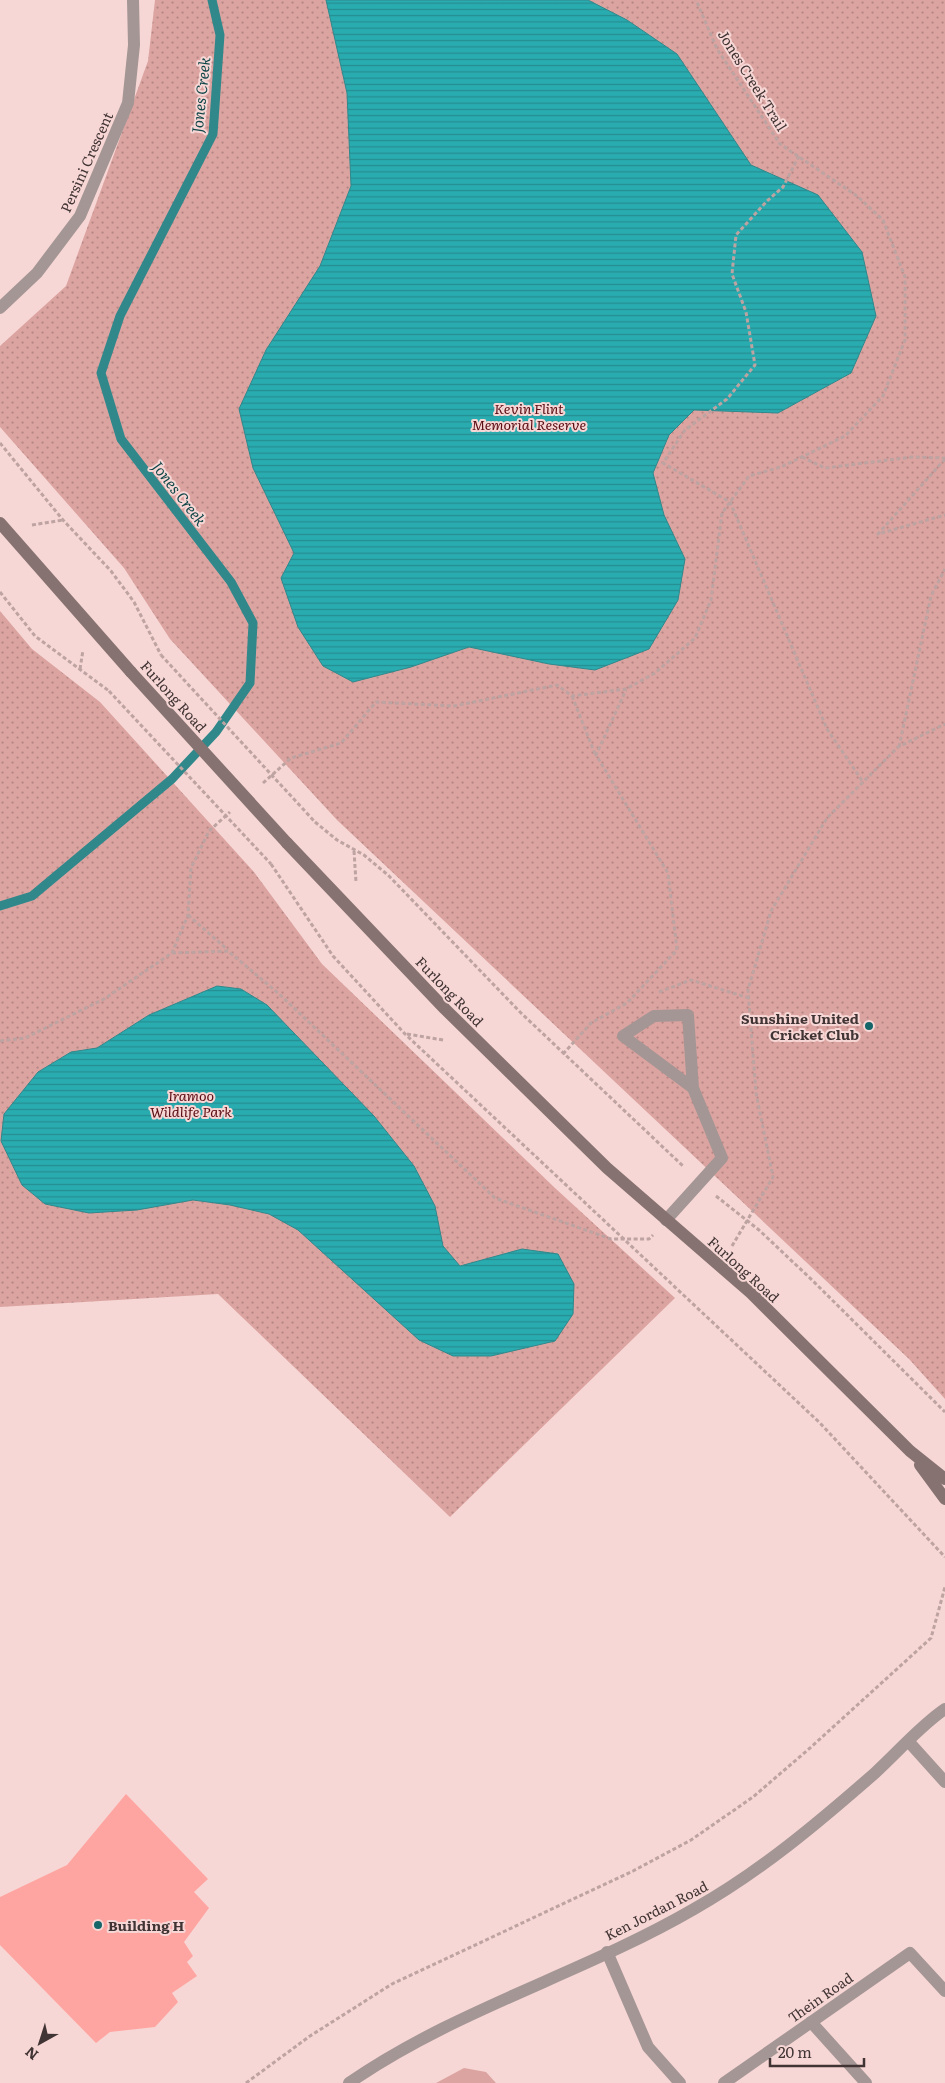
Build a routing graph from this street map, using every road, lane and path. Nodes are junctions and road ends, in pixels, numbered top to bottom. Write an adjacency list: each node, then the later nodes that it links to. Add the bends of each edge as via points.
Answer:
1 (133, 0): 4 (street, Persini Crescent, via 134,45 128,103 80,216 37,272)
2 (696, 0): 3 (path, Jones Creek Trail, via 722,57 780,144)
3 (798, 156): 6 (path, Jones Creek Trail, via 857,196 883,220 905,277 905,340 883,396 845,436); 8 (path, via 783,187 766,200 736,236 732,274 746,312 755,365 727,399 685,430 662,463)
4 (0, 308)
5 (0, 443): 25 (path, bridge, via 63,520 111,571 134,602 161,655 315,822 389,876)
6 (801, 457): 7 (path, via 825,468 912,457); 8 (path, Jones Creek Trail, via 781,467 749,476)
7 (945, 458): 9 (path, via 878,534)
8 (730, 502): 13 (path, Jones Creek Trail, via 722,513 711,600 695,638 655,673); 18 (path, via 828,729)
9 (945, 515)
10 (0, 523): 28 (main road, Furlong Road, bridge, via 130,672 445,1009 607,1168)
11 (945, 569): 16 (path, via 931,596)
12 (0, 592): 30 (path, bridge, via 36,636 109,691 271,864 333,956 405,1034)
13 (626, 689): 14 (path, Jones Creek Trail); 17 (path)
14 (572, 696): 17 (path); 19 (path, via 557,685 454,706 376,702 341,742 291,758)
15 (945, 724): 16 (path)
16 (898, 747): 18 (path)
17 (596, 755): 25 (path, via 668,873 677,950 627,1002 591,1023)
18 (863, 782): 29 (path, via 827,818 771,911 748,990 756,1093 773,1177)
19 (261, 785)
20 (231, 811): 21 (path, via 208,831 191,868)
21 (188, 915): 22 (path); 23 (path)
22 (228, 951): 23 (path); 30 (path, via 278,993 495,1198 611,1240)
23 (172, 954): 24 (path, via 104,999 26,1038)
24 (0, 1041)
25 (563, 1054): 27 (path)
26 (693, 1088): 26 (street, via 670,1071 623,1036 654,1016 688,1015); 27 (street, via 722,1158)
27 (701, 1182): 28 (street); 29 (path)
28 (666, 1220): 30 (path, via 649,1239); 31 (main road, Furlong Road)
29 (747, 1220): 31 (path); 32 (path, via 820,1287)
30 (624, 1239): 36 (path, via 820,1423)
31 (720, 1266): 33 (main road, Furlong Road)
32 (945, 1412)
33 (910, 1450): 34 (main road, Furlong Road); 35 (main road, Furlong Road)
34 (945, 1479)
35 (945, 1499)
36 (945, 1557)
37 (945, 1587): 38 (path)
38 (941, 1600): 39 (path); 46 (path, via 931,1638 810,1748 730,1813 691,1840 634,1872 392,1984 310,2036)
39 (945, 1604)
40 (944, 1708): 41 (street, Ken Jordan Road)
41 (909, 1742): 42 (street); 43 (street, Ken Jordan Road, via 843,1801 733,1886 693,1910)
42 (945, 1782)
43 (607, 1952): 47 (street, Ken Jordan Road, via 414,2042); 48 (street, via 648,2046)
44 (945, 1991): 45 (street, Thein Road, via 910,1952)
45 (812, 2022): 49 (street, Thein Road); 50 (street)
46 (246, 2083)
47 (349, 2083)
48 (680, 2083)
49 (724, 2083)
50 (866, 2083)

